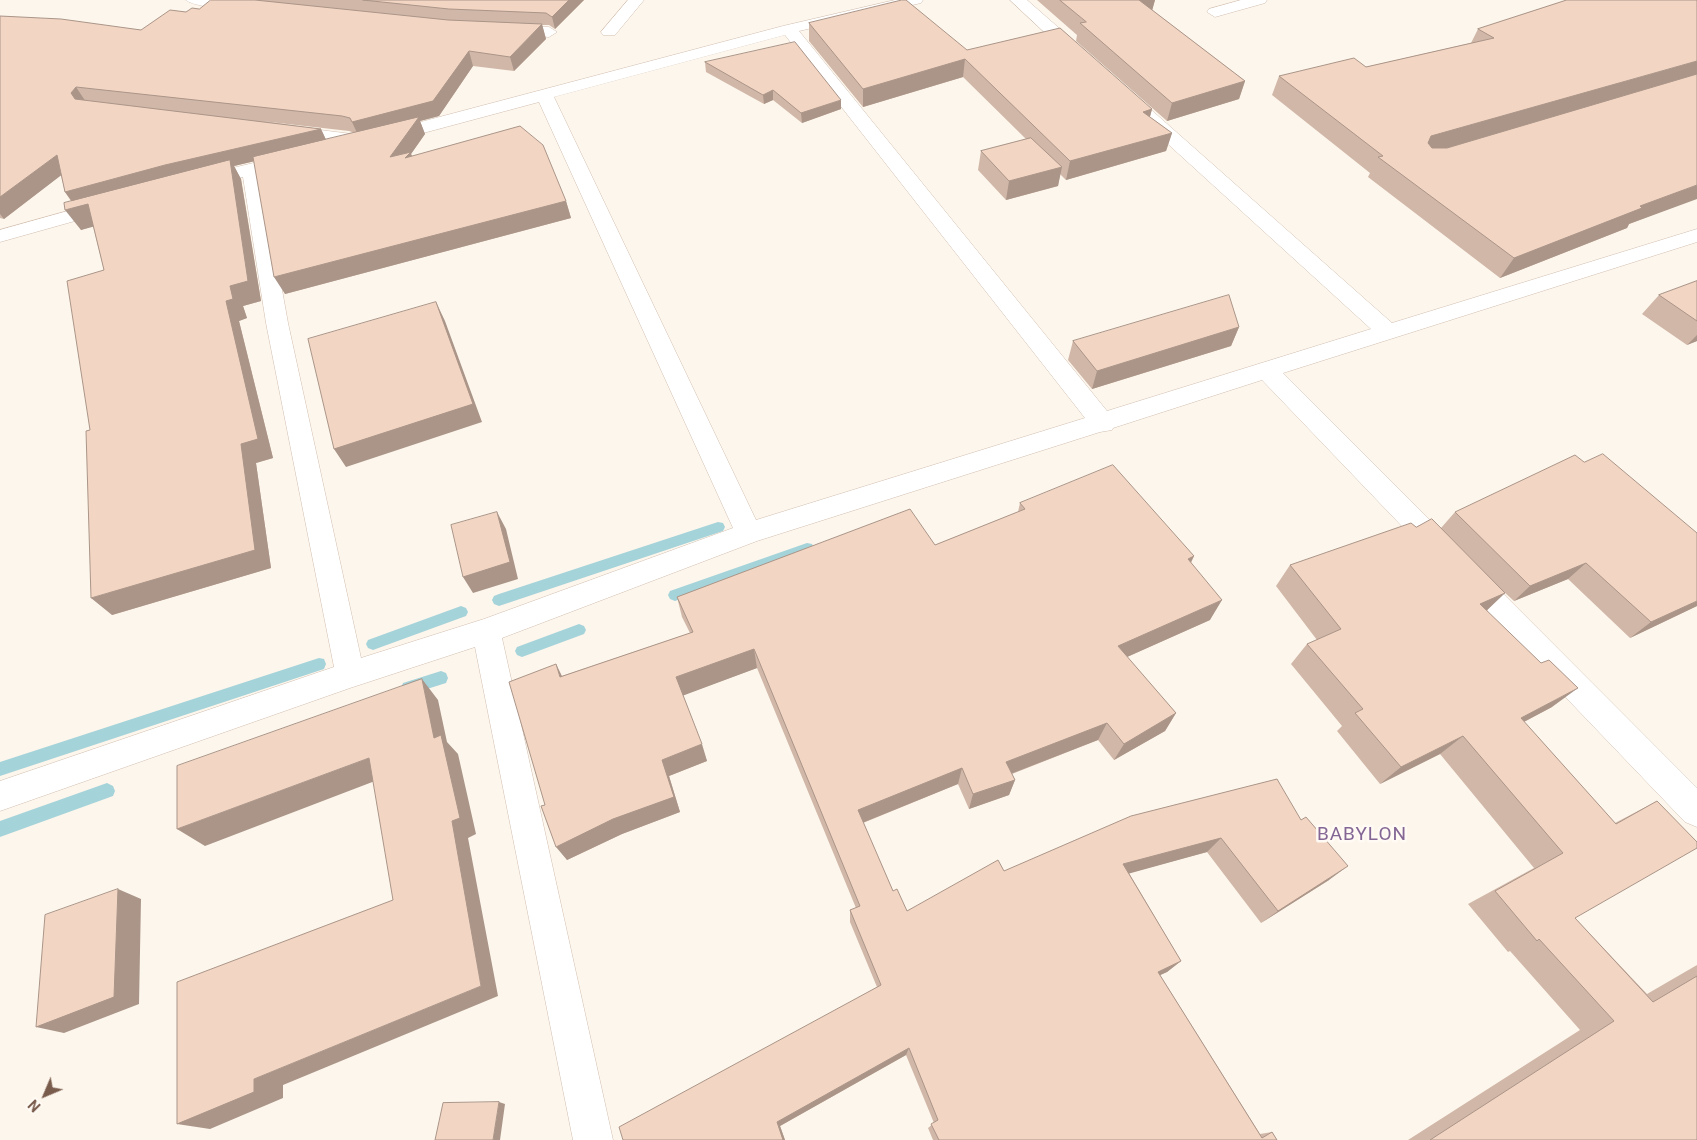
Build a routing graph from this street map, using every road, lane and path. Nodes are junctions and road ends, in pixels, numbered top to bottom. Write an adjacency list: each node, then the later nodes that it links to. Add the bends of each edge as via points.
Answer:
1 (194, 0): 6 (street)
2 (636, 0): 11 (street)
3 (915, 0): 8 (street)
4 (1018, 0): 12 (street)
5 (1259, 0): 7 (street)
6 (261, 7)
7 (1215, 12)
8 (789, 29): 13 (street); 24 (street)
9 (492, 30): 10 (street)
10 (549, 32)
11 (609, 32)
12 (1092, 67)
13 (544, 94): 16 (street); 25 (street)
14 (1129, 100): 22 (street)
15 (270, 130): 16 (street)
16 (368, 142): 17 (street)
17 (251, 169): 18 (street); 27 (street, via 277,323)
18 (182, 186)
19 (124, 202): 21 (street)
20 (1697, 235): 22 (street)
21 (0, 236)
22 (1389, 333): 23 (street)
23 (1268, 372): 24 (street); 29 (street)
24 (1103, 424): 25 (street)
25 (749, 533): 26 (street)
26 (486, 631): 27 (street); 30 (street)
27 (350, 675): 28 (street)
28 (0, 796)
29 (1697, 811)
30 (593, 1140)

